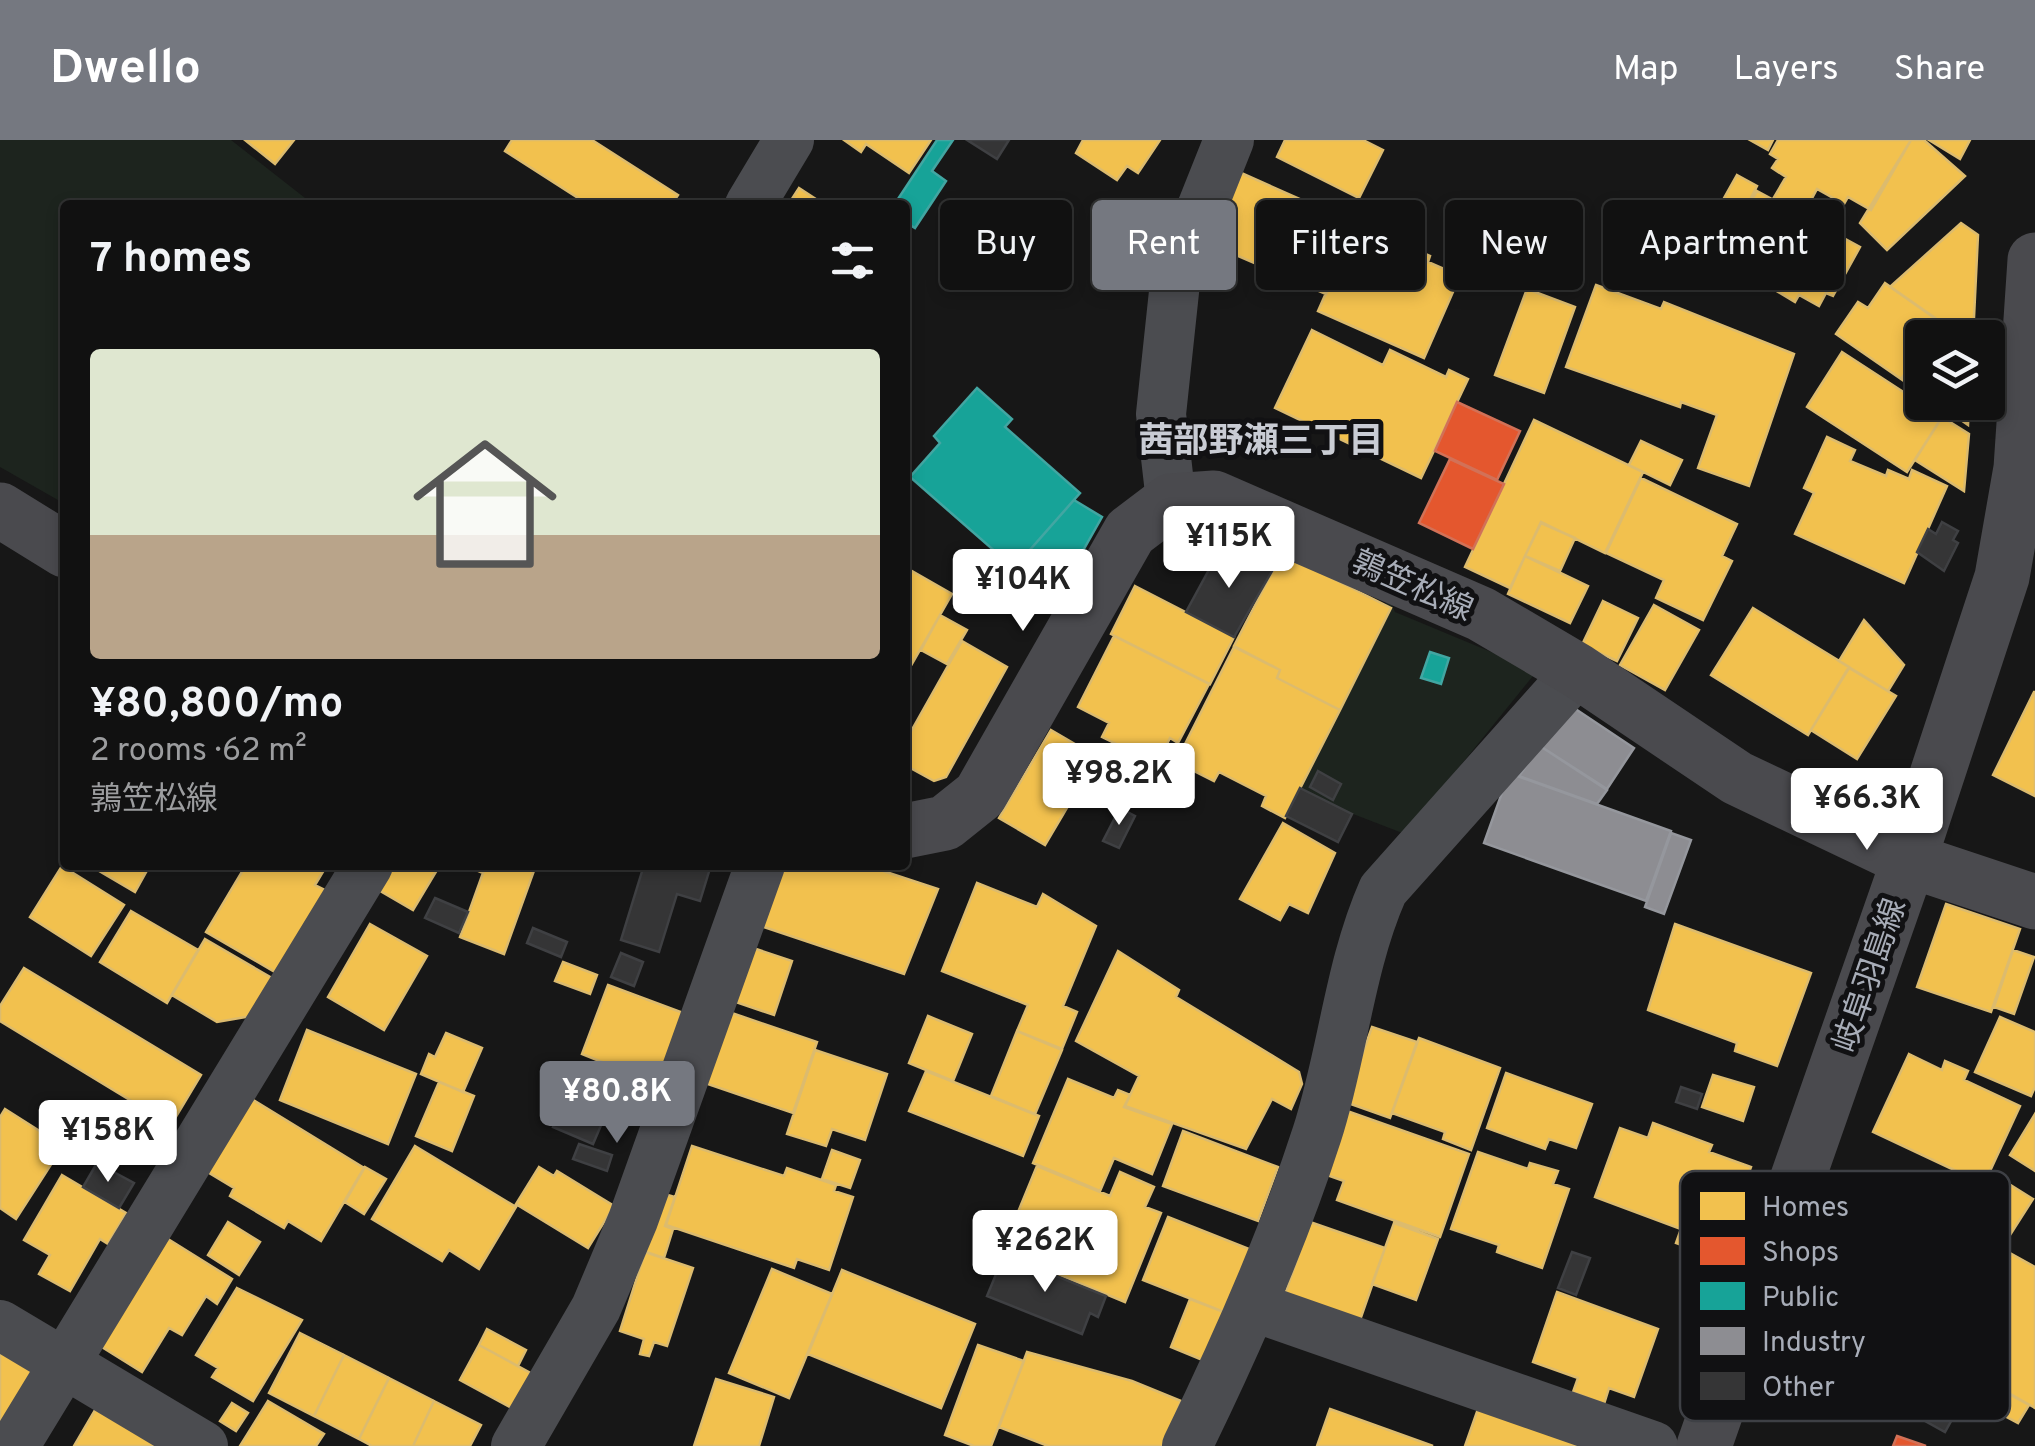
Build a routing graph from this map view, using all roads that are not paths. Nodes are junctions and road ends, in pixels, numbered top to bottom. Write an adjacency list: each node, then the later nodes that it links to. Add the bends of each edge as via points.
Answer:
1 (790, 140): 3 (street)
2 (1229, 140): 5 (street, via 1176,273 1161,414)
3 (753, 200)
4 (2035, 260): 10 (main road, 岐阜羽島線, via 2021,468 2002,577)
5 (1170, 501): 8 (main road, 鶉笠松線, via 1214,498 1481,614); 9 (main road, via 1130,532 980,796 944,823)
6 (0, 510): 7 (main road)
7 (60, 547)
8 (1578, 671): 10 (main road, 鶉笠松線, via 1738,778); 15 (street, via 1384,890 1369,923 1318,1131)
9 (910, 830)
10 (1910, 860): 13 (main road, 鶉笠松線); 14 (main road, 岐阜羽島線)
11 (365, 870): 17 (street)
12 (758, 870): 21 (street, via 596,1308)
13 (2035, 902)
14 (1801, 1171)
15 (1255, 1307): 22 (street); 23 (street)
16 (0, 1325): 17 (street)
17 (64, 1364): 19 (street); 20 (street)
18 (1713, 1421): 24 (main road, 岐阜羽島線)
19 (14, 1446)
20 (203, 1446)
21 (516, 1446)
22 (1188, 1446)
23 (1653, 1446)
24 (1704, 1446)

